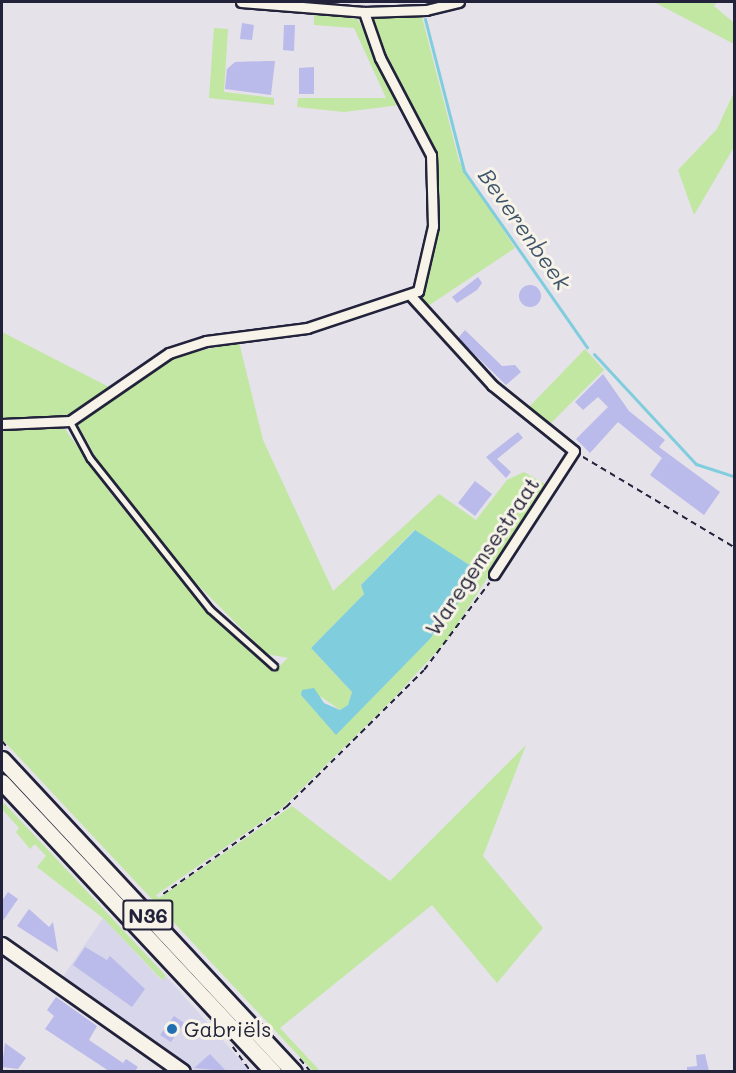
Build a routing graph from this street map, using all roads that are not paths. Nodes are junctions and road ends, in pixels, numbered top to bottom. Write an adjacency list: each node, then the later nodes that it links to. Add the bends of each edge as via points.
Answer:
1 (241, 2): 3 (street)
2 (459, 2): 3 (street, via 421,10)
3 (364, 12): 4 (street, via 380,58 431,155 433,226 423,279)
4 (412, 297): 5 (street, via 279,334 187,346 144,365); 7 (street, Waregemsestraat, via 492,385 574,451)
5 (70, 421): 6 (street); 8 (lane, via 90,458 210,609)
6 (2, 424)
7 (494, 574)
8 (274, 666)
9 (2, 759): 14 (main road, N36)
10 (2, 782): 13 (main road, N36)
11 (2, 945): 12 (main road)
12 (177, 1070)
13 (273, 1071)
14 (294, 1071)

